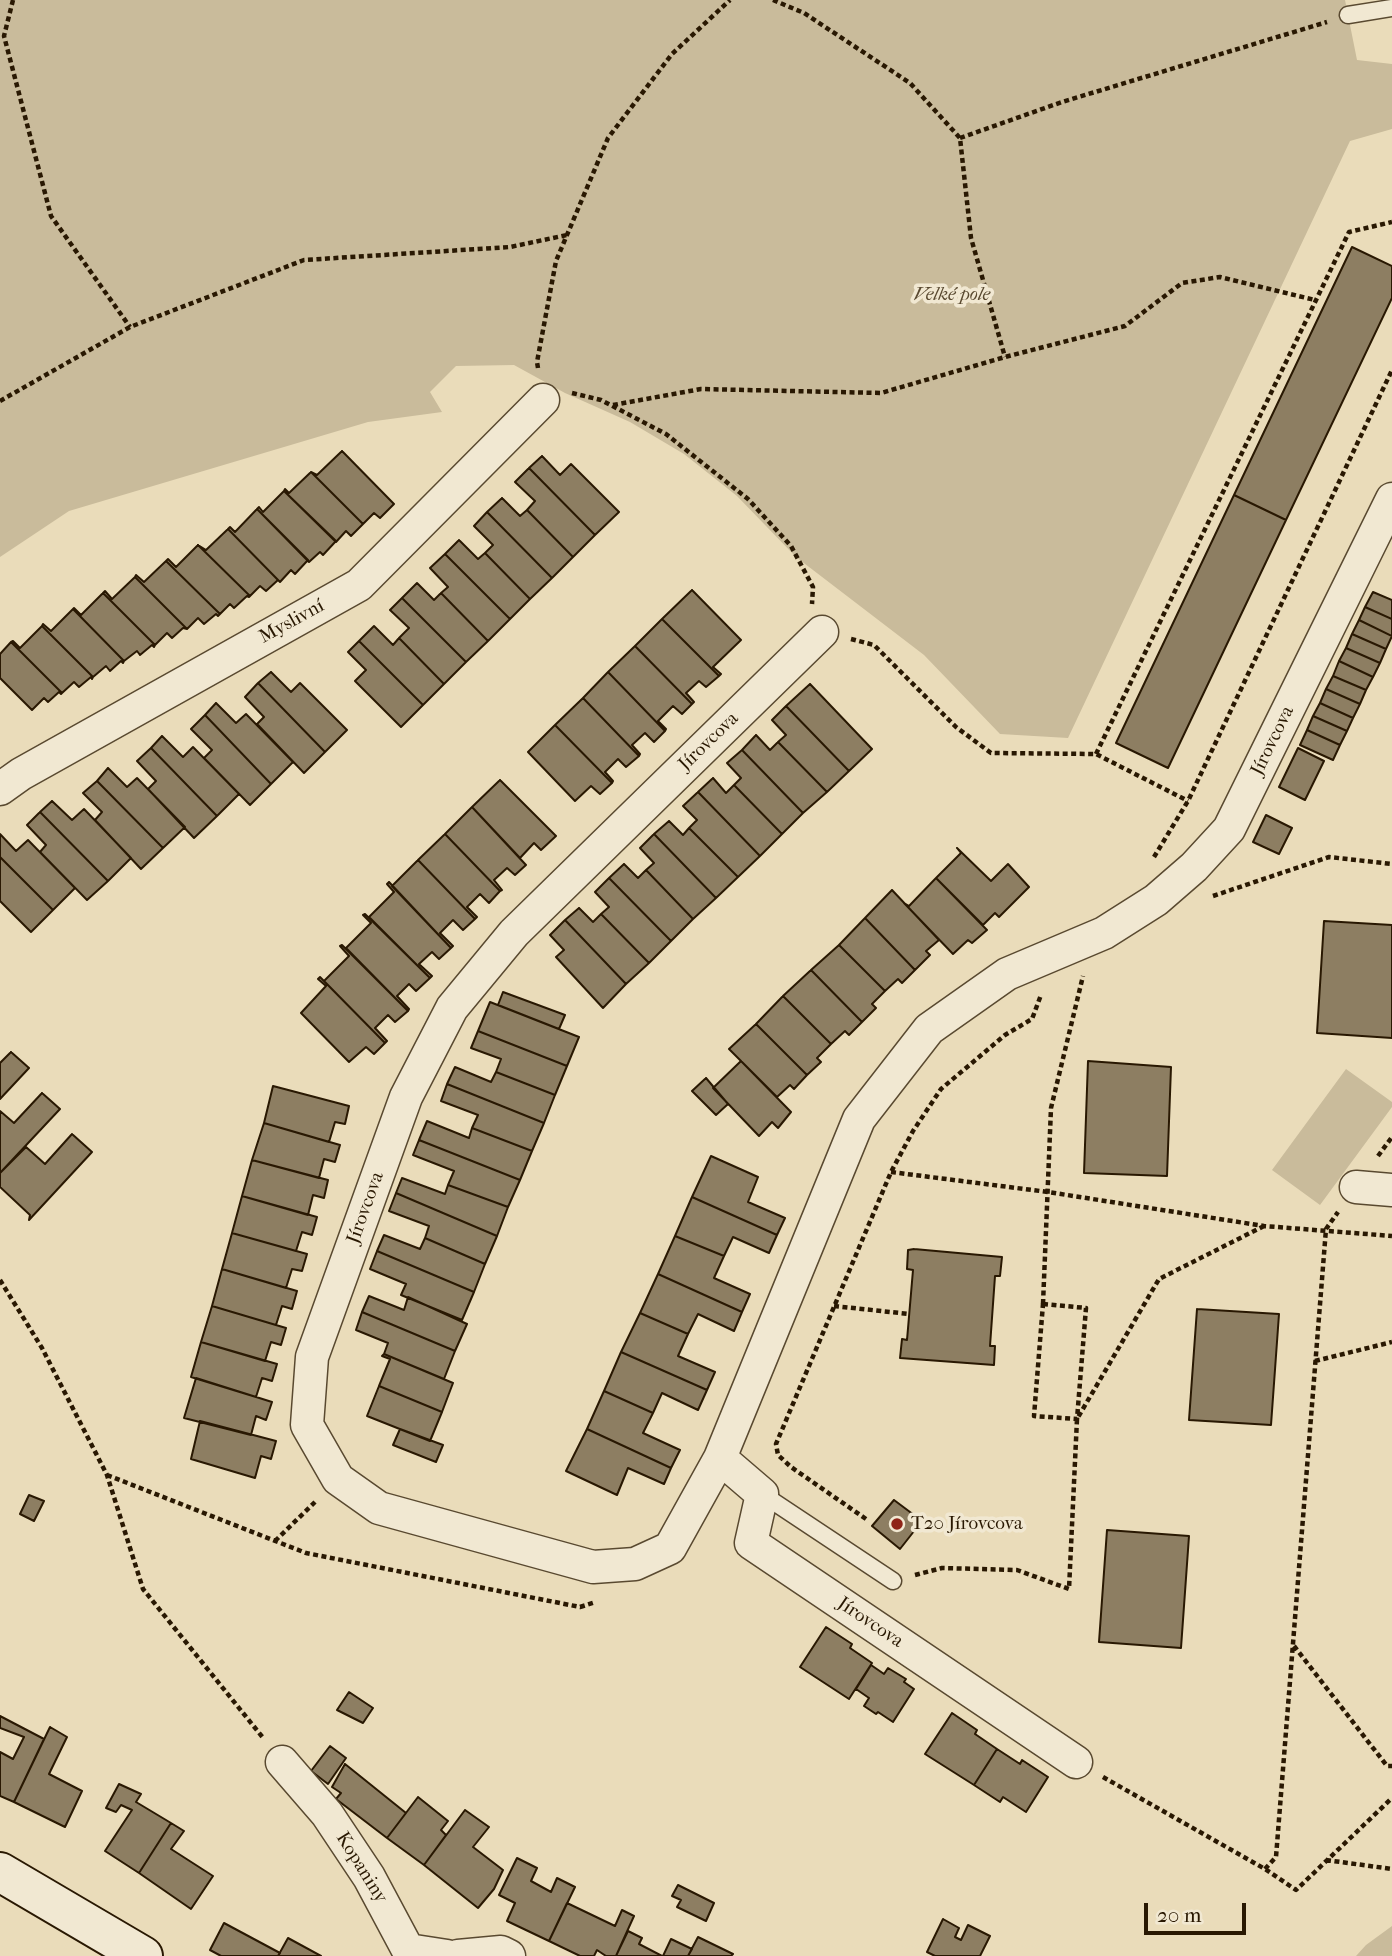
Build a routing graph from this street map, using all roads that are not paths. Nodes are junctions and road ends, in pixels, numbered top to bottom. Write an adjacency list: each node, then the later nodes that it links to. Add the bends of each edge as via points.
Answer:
1 (1392, 8): 2 (lane)
2 (1348, 15)
3 (555, 396): 6 (street, Myslivní, via 359,585)
4 (1392, 499): 9 (street, Jírovcova, via 1230,829 1156,900 1104,933 1007,974 929,1029 859,1119)
5 (822, 632): 9 (street, Jírovcova, via 514,933 452,1008 406,1097 312,1357 307,1425 338,1479 379,1508 593,1567 635,1564 670,1548)
6 (0, 789)
7 (1356, 1187): 8 (street)
8 (1392, 1189)
9 (720, 1458): 10 (street)
10 (762, 1494): 11 (lane); 13 (street, Jírovcova, via 751,1543)
11 (893, 1581)
12 (282, 1762): 16 (street, Kopaniny, via 327,1814 369,1877 408,1950)
13 (1076, 1762)
14 (0, 1872): 15 (street)
15 (143, 1956)
16 (447, 1956)
17 (458, 1956): 18 (street, via 501,1952)
18 (509, 1956)

